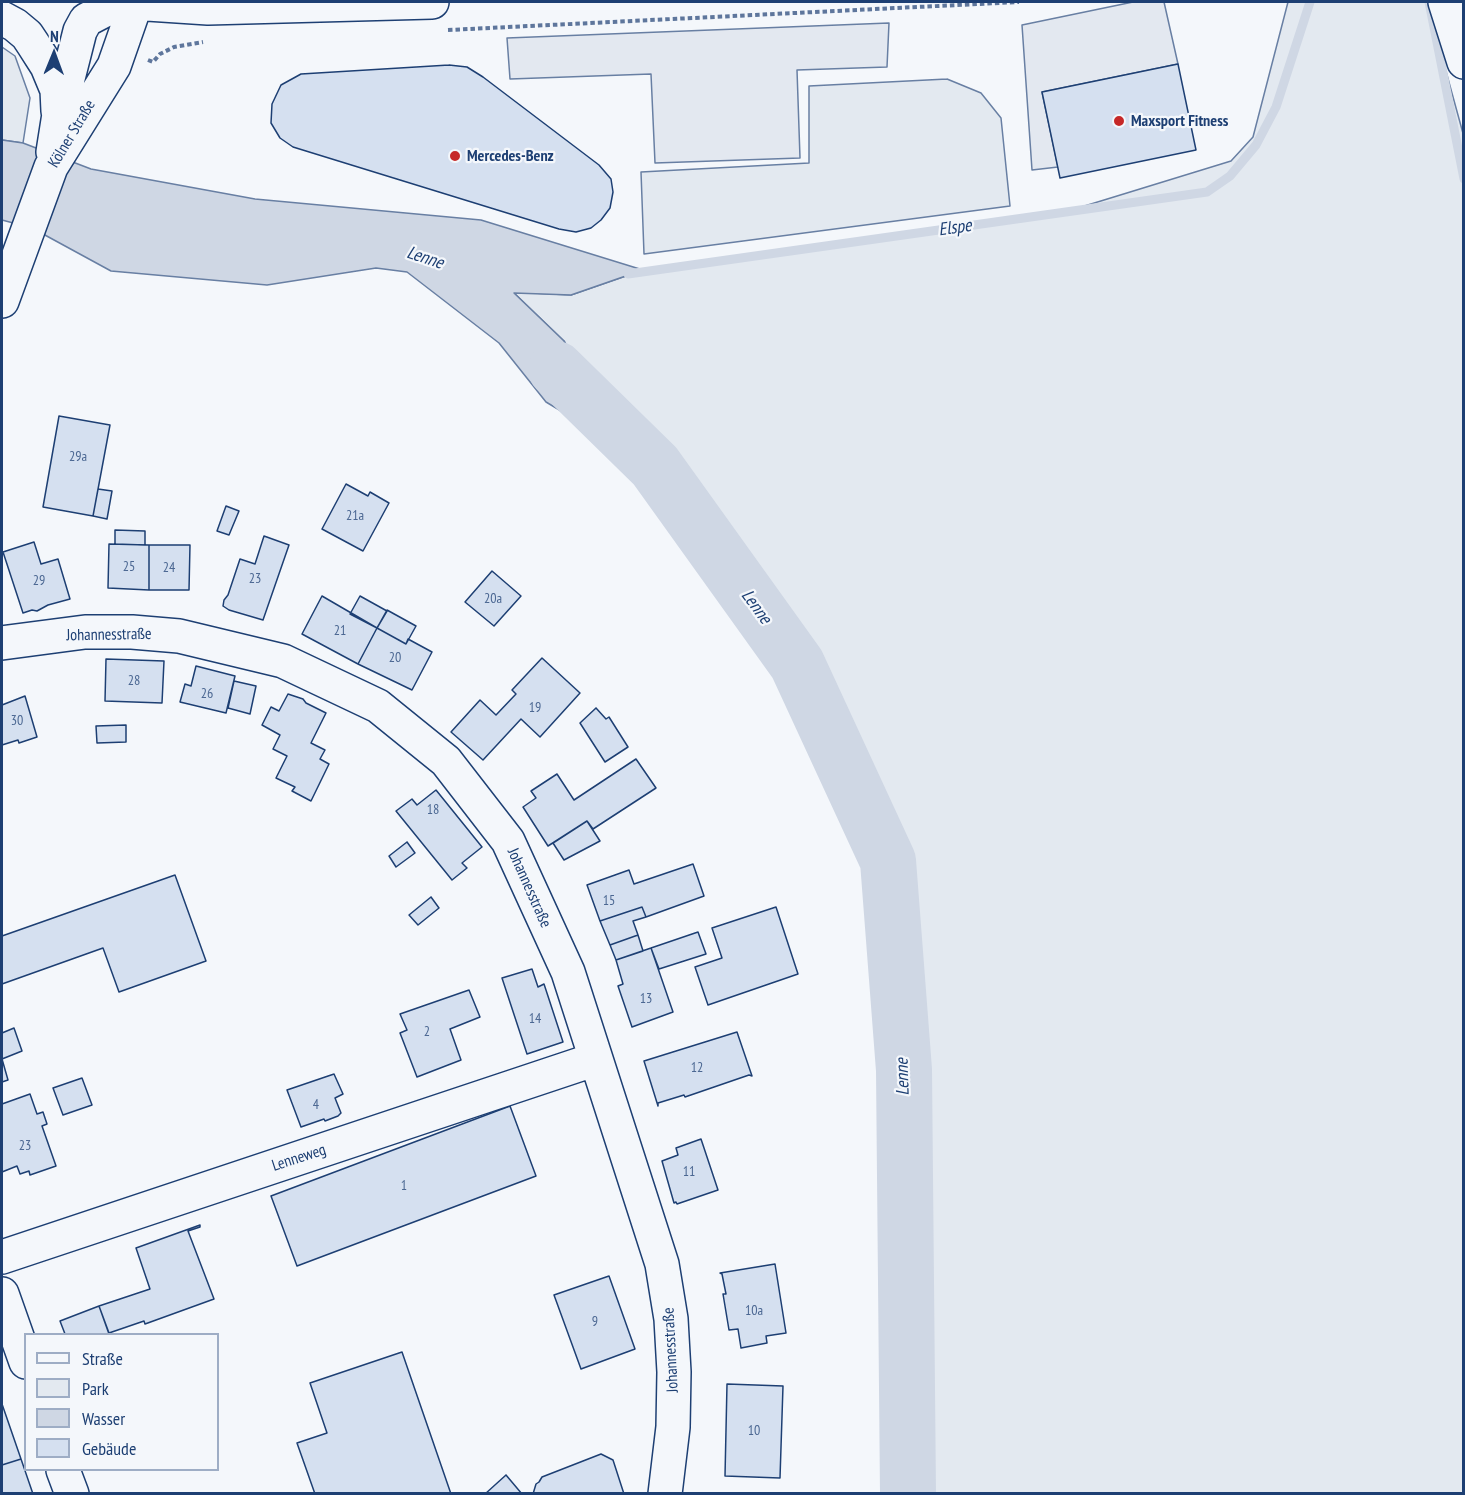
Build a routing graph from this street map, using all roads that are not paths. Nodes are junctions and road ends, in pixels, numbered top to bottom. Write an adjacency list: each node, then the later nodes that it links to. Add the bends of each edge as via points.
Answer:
1 (127, 2): 3 (street); 6 (street, via 86,20); 7 (street, Kölner Straße, via 117,60)
2 (1445, 2): 5 (street)
3 (437, 16)
4 (2, 18): 6 (street, via 27,35 47,66 57,90)
5 (1464, 62)
6 (59, 114): 7 (street)
7 (51, 167): 8 (street, Kölner Straße)
8 (2, 301)
9 (2, 643): 10 (street, Johannesstraße, via 85,632 178,636 283,661 378,706 446,761 508,841 568,972)
10 (596, 1059): 11 (street, Lenneweg); 16 (street, Johannesstraße, via 662,1264 671,1319 673,1427)
11 (2, 1257)
12 (2, 1294): 13 (street)
13 (24, 1356)
14 (63, 1471): 15 (street)
15 (72, 1494)
16 (665, 1494)

